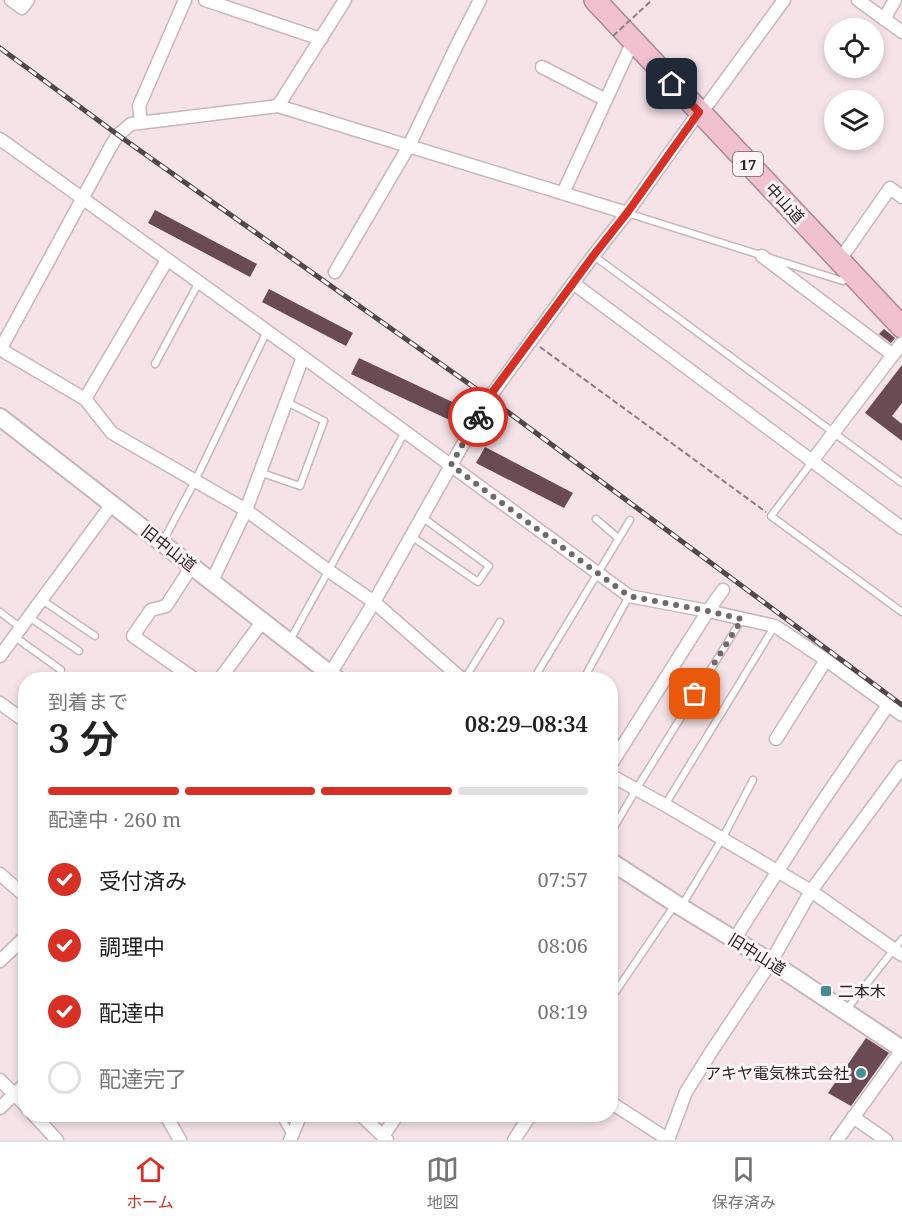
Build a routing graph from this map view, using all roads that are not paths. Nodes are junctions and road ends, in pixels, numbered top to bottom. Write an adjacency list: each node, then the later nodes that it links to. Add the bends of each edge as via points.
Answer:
1 (11, 0): 2 (street, via 22,8)
2 (28, 0)
3 (185, 0): 21 (street, via 139,106)
4 (205, 0): 16 (street)
5 (345, 0): 16 (street)
6 (480, 0): 23 (street)
7 (595, 0): 15 (highway, 中山道 / 17)
8 (610, 0): 20 (highway, 中山道 / 17)
9 (784, 0): 20 (street)
10 (895, 0): 13 (street)
11 (861, 1): 12 (street)
12 (883, 18)
13 (884, 19): 14 (street)
14 (902, 32)
15 (623, 38): 18 (street); 20 (highway, 中山道 / 17)
16 (321, 39): 19 (street)
17 (542, 67): 18 (street)
18 (606, 100): 24 (street)
19 (278, 106): 21 (street); 23 (street)
20 (703, 108): 27 (street); 28 (highway, 中山道 / 17); 33 (highway, 中山道 / 17)
21 (141, 122): 26 (street, via 131,124 118,135)
22 (0, 139): 26 (street)
23 (409, 146): 24 (street); 32 (street)
24 (563, 193): 27 (street)
25 (902, 197): 28 (street, via 890,188)
26 (82, 199): 31 (street); 40 (street)
27 (627, 213): 29 (street); 30 (lane)
28 (846, 251): 36 (highway, 中山道 / 17)
29 (593, 256): 35 (street); 48 (lane)
30 (762, 256): 33 (lane, via 843,281); 41 (street)
31 (167, 260): 34 (street); 44 (street)
32 (335, 272)
33 (852, 276): 37 (highway, 中山道 / 17)
34 (199, 282): 38 (street); 43 (lane)
35 (573, 283): 49 (street); 50 (street, via 489,398)
36 (902, 311)
37 (902, 327)
38 (267, 331): 42 (street); 52 (lane)
39 (902, 343): 41 (street)
40 (1, 347): 44 (street)
41 (893, 355): 48 (street)
42 (303, 357): 45 (street); 47 (street)
43 (155, 364)
44 (85, 399): 52 (street, via 112,433)
45 (286, 401): 51 (street); 51 (lane, via 324,421 300,486)
46 (0, 417): 54 (main road, 旧中山道)
47 (405, 432): 50 (street); 64 (lane)
48 (834, 432): 49 (street); 53 (lane)
49 (812, 461): 59 (street); 73 (lane, via 771,516)
50 (451, 465): 56 (street); 65 (street)
51 (259, 472): 55 (street)
52 (195, 481): 55 (street); 62 (lane)
53 (902, 483)
54 (112, 504): 62 (main road, 旧中山道); 69 (street)
55 (246, 510): 64 (street); 66 (street)
56 (422, 517): 60 (street); 60 (lane, via 489,566 478,582)
57 (596, 519): 61 (lane)
58 (630, 520): 61 (lane)
59 (902, 528)
60 (411, 536): 70 (street)
61 (618, 538): 65 (lane)
62 (162, 543): 63 (main road, 旧中山道)
63 (192, 566): 66 (main road, 旧中山道); 86 (street, via 166,606 151,610 133,636)
64 (329, 571): 70 (street); 81 (lane)
65 (597, 573): 68 (street); 92 (lane)
66 (212, 581): 76 (main road, 旧中山道)
67 (723, 590): 71 (street)
68 (629, 596): 71 (street); 93 (lane)
69 (42, 600): 74 (street); 80 (lane)
70 (374, 602): 89 (street); 90 (street)
71 (708, 611): 75 (street); 99 (street)
72 (0, 612): 79 (lane)
73 (902, 612)
74 (29, 617): 79 (street); 83 (lane)
75 (742, 619): 78 (street); 103 (lane)
76 (262, 622): 81 (main road, 旧中山道); 87 (street)
77 (500, 622): 91 (lane)
78 (775, 626): 84 (street); 104 (lane)
79 (18, 632): 82 (street); 85 (lane)
80 (95, 636)
81 (289, 643): 88 (main road, 旧中山道)
82 (2, 651)
83 (80, 651)
84 (826, 660): 95 (street); 98 (street)
85 (61, 670)
86 (184, 672)
87 (225, 672)
88 (324, 672)
89 (334, 672)
90 (454, 672)
91 (468, 672)
92 (538, 672)
93 (587, 672)
94 (0, 703): 96 (street)
95 (888, 705): 97 (street); 108 (street)
96 (18, 716)
97 (902, 716)
98 (776, 739)
99 (618, 753)
100 (902, 767): 111 (street)
101 (618, 779): 103 (street)
102 (753, 780): 106 (lane)
103 (637, 788): 104 (street); 105 (lane)
104 (665, 805): 106 (street)
105 (618, 820)
106 (722, 838): 108 (street); 112 (lane)
107 (618, 866): 112 (main road, 旧中山道)
108 (778, 871): 111 (street); 114 (street)
109 (0, 874): 110 (street)
110 (18, 890)
111 (811, 891): 116 (street); 118 (street)
112 (678, 905): 114 (main road, 旧中山道); 119 (lane)
113 (902, 939): 116 (lane)
114 (734, 940): 118 (main road, 旧中山道)
115 (18, 944): 117 (street)
116 (898, 952): 120 (lane)
117 (0, 961)
118 (771, 962): 120 (main road, 旧中山道); 141 (street, via 686,1092)
119 (618, 989)
120 (845, 1011): 121 (main road, 旧中山道)
121 (902, 1049): 128 (street)
122 (0, 1080): 124 (street)
123 (18, 1090): 124 (street)
124 (14, 1094): 125 (street); 127 (street)
125 (18, 1098)
126 (618, 1107): 141 (street)
127 (0, 1108)
128 (853, 1117): 142 (street); 143 (street)
129 (40, 1122): 138 (street)
130 (170, 1122): 139 (street)
131 (283, 1122): 136 (lane)
132 (298, 1122): 136 (street)
133 (368, 1122): 137 (street)
134 (394, 1122): 137 (street)
135 (526, 1122): 140 (street)
136 (291, 1138)
137 (385, 1138)
138 (57, 1140)
139 (180, 1140)
140 (515, 1140)
141 (668, 1140)
142 (837, 1140)
143 (886, 1140)

